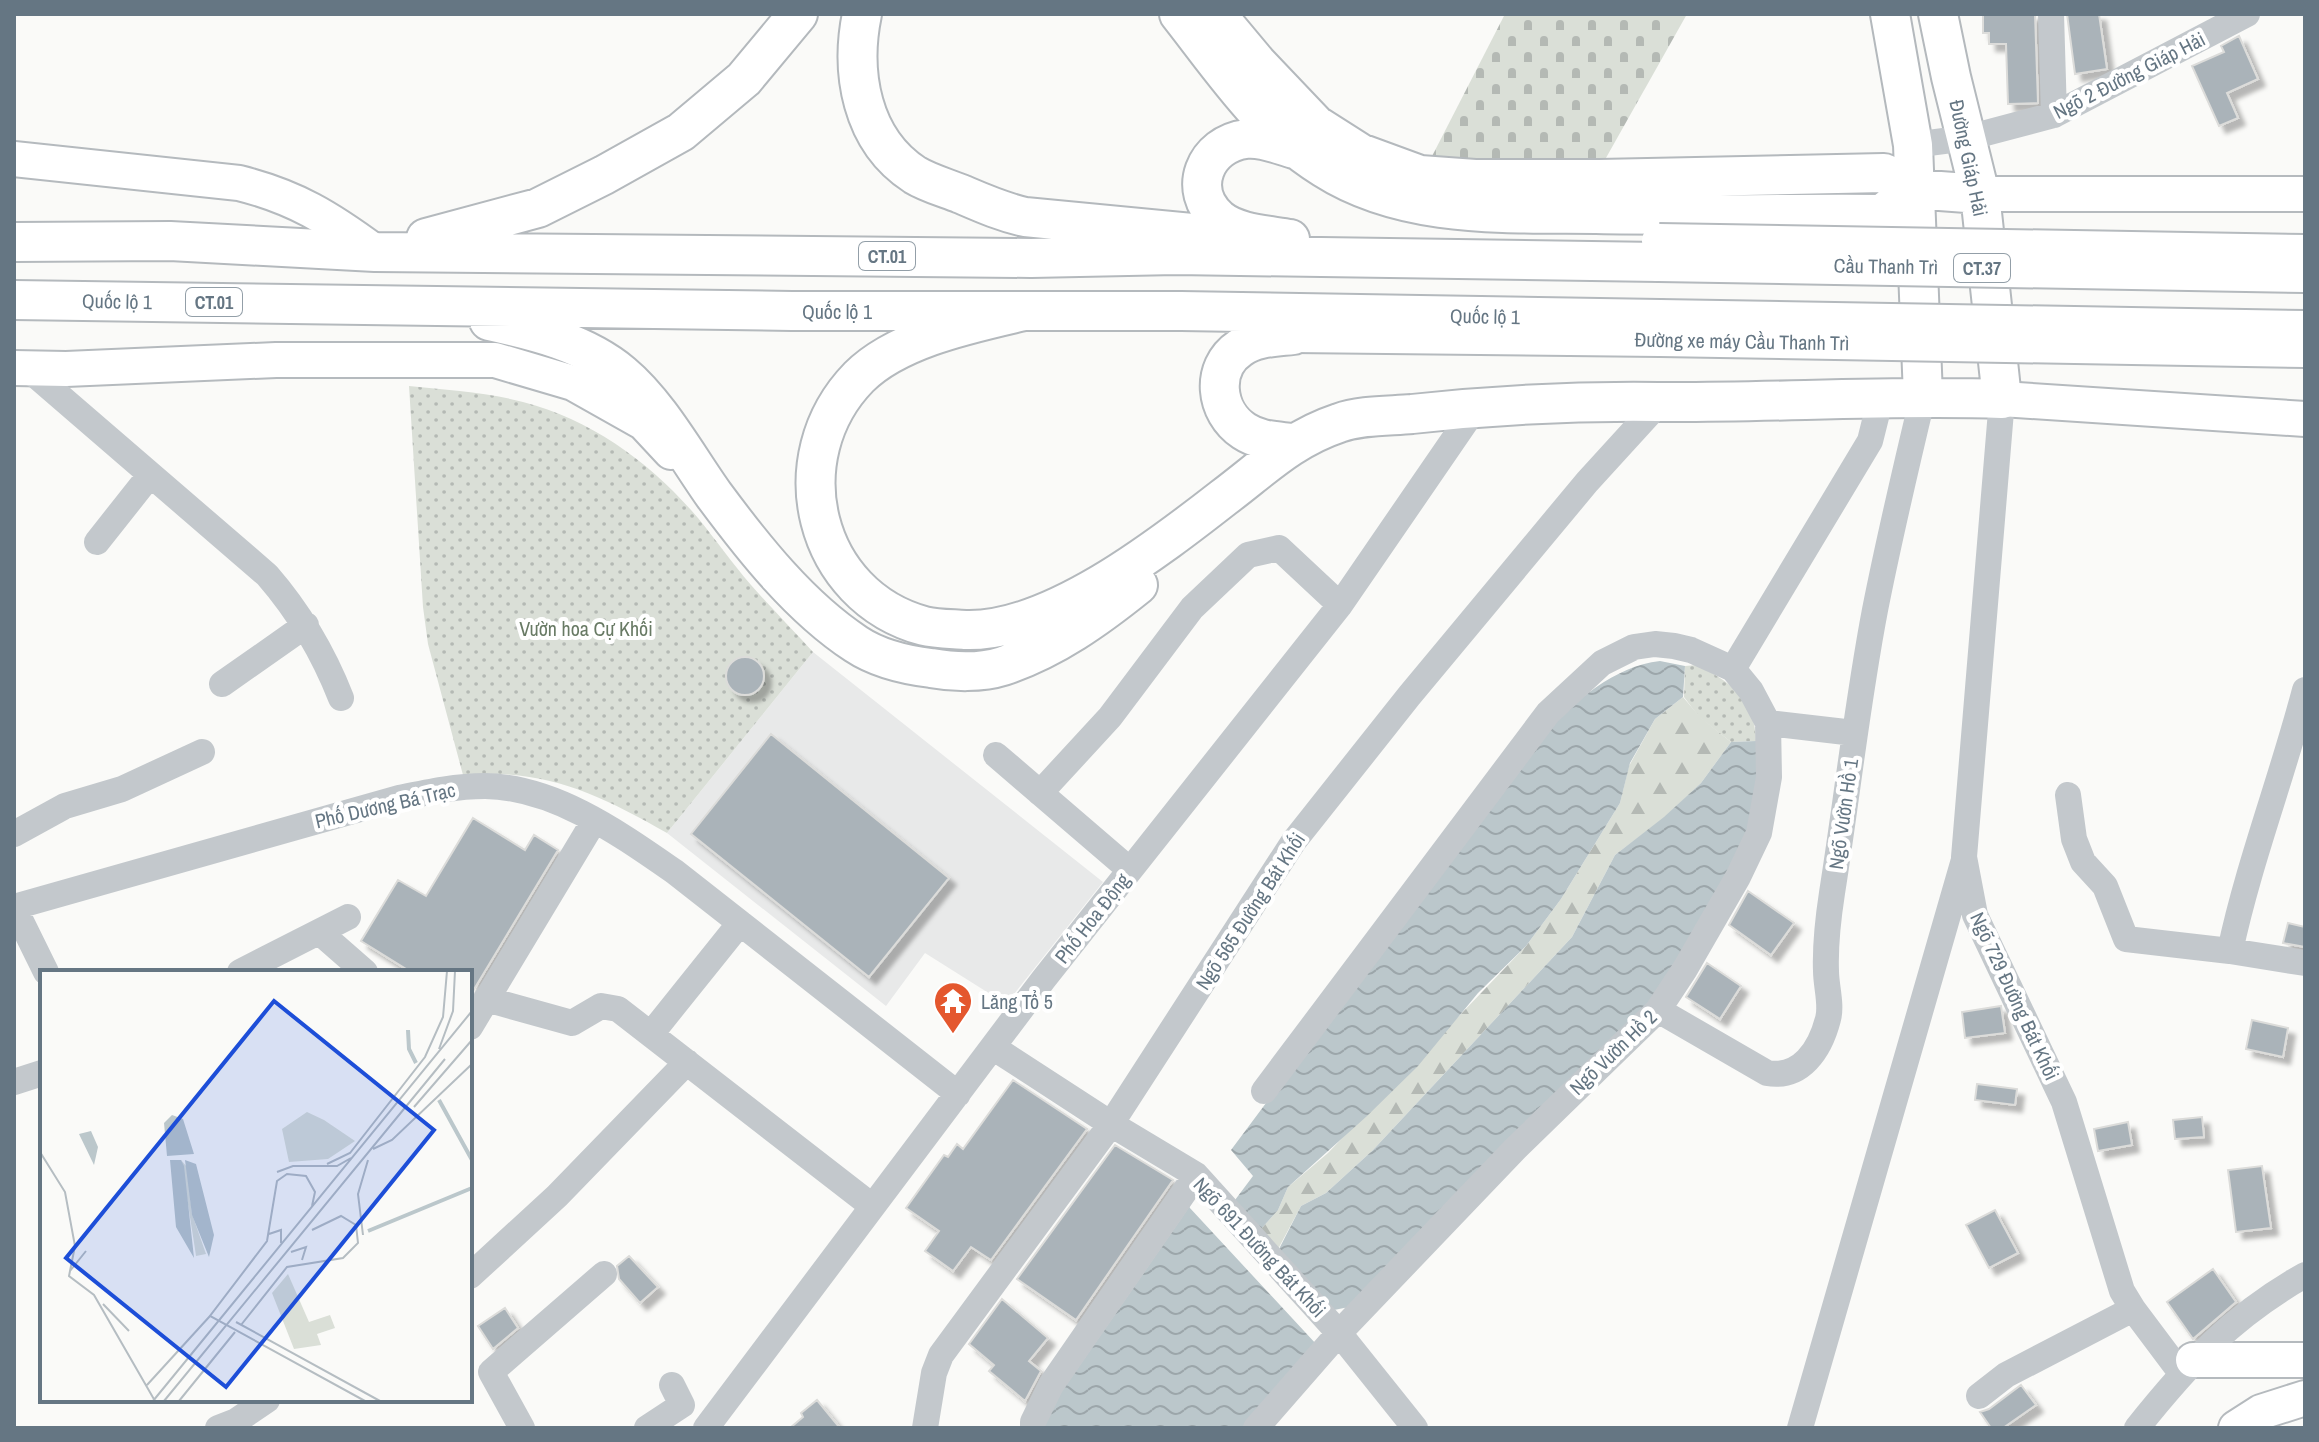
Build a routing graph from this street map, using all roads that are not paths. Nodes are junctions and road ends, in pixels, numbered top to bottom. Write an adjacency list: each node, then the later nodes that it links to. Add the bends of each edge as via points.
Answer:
1 (798, 14): 20 (highway, via 744,79 681,132 538,208)
2 (862, 14): 23 (highway, via 857,81 863,103 875,131 915,175 1025,217)
3 (1179, 14): 12 (highway, via 1256,112)
4 (1216, 14): 14 (highway, via 1316,125 1360,153 1420,175 1599,179 1884,173)
5 (1890, 14): 11 (highway)
6 (1938, 14): 10 (highway, Đường Giáp Hải)
7 (2051, 14): 9 (street)
8 (2247, 14): 9 (street, Ngõ 2 Đường Giáp Hải)
9 (2054, 115): 10 (street, Ngõ 2 Đường Giáp Hải)
10 (1967, 138): 11 (street, Ngõ 2 Đường Giáp Hải); 15 (highway, Đường Giáp Hải)
11 (1913, 145): 14 (highway)
12 (1297, 150): 14 (highway, via 1326,170 1393,199 1466,211 1882,214); 23 (highway, via 1251,138 1224,145 1203,172 1201,184 1211,209 1233,228)
13 (14, 159): 20 (main road, via 239,183 287,197)
14 (1913, 189): 15 (highway); 35 (highway)
15 (1980, 194): 16 (main road); 37 (highway, Đường Giáp Hải)
16 (2305, 194)
17 (14, 217): 18 (highway)
18 (170, 241): 19 (highway, CT.01); 20 (highway, CT.01)
19 (14, 242)
20 (375, 252): 23 (highway, CT.01)
21 (1659, 252): 22 (main road, bridge); 24 (highway, CT.37); 25 (highway, Cầu Thanh Trì / CT.37, bridge)
22 (2305, 252)
23 (1399, 258): 24 (highway, CT.01)
24 (1561, 262)
25 (2305, 273)
26 (18, 300): 27 (highway, Quốc lộ 1 / CT.01)
27 (414, 304): 28 (highway, Quốc lộ 1 / CT.01); 46 (highway, via 528,329 582,348 623,375)
28 (1024, 311): 29 (highway, Quốc lộ 1 / CT.01); 45 (highway, via 949,329 900,349 861,375 833,410 817,452 814,497 825,541 849,579 883,608 924,626 969,630 1014,624 1056,610 1113,577)
29 (1181, 311): 30 (highway, Quốc lộ 1); 32 (main road, Đường xe máy Cầu Thanh Trì)
30 (1660, 329): 31 (highway, bridge); 32 (main road, Đường xe máy Cầu Thanh Trì); 33 (main road, Đường xe máy Cầu Thanh Trì, bridge)
31 (2305, 330)
32 (1293, 335): 42 (highway, via 1262,338 1241,347 1219,375 1223,405 1242,431)
33 (2305, 350)
34 (20, 368): 44 (street); 46 (main road, via 495,360 573,383 644,423)
35 (1923, 396): 36 (highway); 37 (highway); 43 (street, Ngõ Vườn Hồ 1)
36 (1881, 397): 39 (highway); 41 (street)
37 (2002, 399): 40 (main road); 62 (street, Ngõ 729 Đường Bát Khối)
38 (1476, 407): 39 (highway); 42 (highway, via 1343,421); 48 (street, Phố Hoa Động)
39 (1637, 411): 83 (street, Ngõ 565 Đường Bát Khối, via 1587,482 1294,841)
40 (2305, 419)
41 (1870, 441): 43 (street); 50 (street)
42 (1292, 443): 45 (highway)
43 (1910, 454): 55 (street, Ngõ Vườn Hồ 1)
44 (150, 475): 47 (street); 49 (street, via 267,575)
45 (1221, 500): 46 (highway, via 1137,586 1088,624 1046,649 1000,667 952,672 907,665 858,646 812,610)
46 (719, 501)
47 (97, 542)
48 (1340, 605): 58 (street, via 1279,548 1248,555 1192,608 1110,717); 63 (street, Phố Hoa Động)
49 (306, 625): 51 (street); 53 (street)
50 (1733, 669): 54 (street, Ngõ Vườn Hồ 2); 81 (street, Ngõ Vườn Hồ 2, via 1691,650 1655,644 1618,654 1583,679 1548,713)
51 (222, 684)
52 (2305, 690): 68 (street)
53 (341, 698)
54 (1768, 723): 55 (street); 74 (street, Ngõ Vườn Hồ 2, via 1769,777 1759,833)
55 (1854, 733): 74 (street, Ngõ Vườn Hồ 1, via 1826,935 1829,1017 1807,1061 1787,1075 1767,1073)
56 (202, 752): 61 (street, via 122,789 65,806)
57 (996, 755): 58 (street)
58 (1040, 793): 63 (street)
59 (2068, 795): 68 (street, via 2083,862 2105,886 2126,939)
60 (594, 821): 64 (street, Phố Dương Bá Trạc, via 524,791 487,786 440,789); 66 (street, Phố Dương Bá Trạc, via 655,858); 73 (street)
61 (14, 834)
62 (1964, 857): 89 (street, Ngõ 729 Đường Bát Khối, via 1975,915 2064,1102 2122,1291); 105 (street)
63 (1130, 870): 77 (street, Phố Hoa Động)
64 (14, 907): 70 (street)
65 (348, 917): 71 (street)
66 (740, 923): 76 (street); 82 (street, Phố Dương Bá Trạc)
67 (325, 937): 72 (street)
68 (2230, 951): 69 (street)
69 (2305, 963)
70 (45, 970)
71 (244, 970)
72 (363, 970)
73 (486, 999): 75 (street); 76 (street, via 572,1023 610,1006)
74 (1658, 1010): 90 (street, Ngõ Vườn Hồ 2)
75 (472, 1024)
76 (651, 1034): 78 (street)
77 (994, 1048): 82 (street, Phố Hoa Động); 83 (street, Ngõ 691 Đường Bát Khối)
78 (687, 1062): 85 (street); 86 (street, via 557,1196)
79 (40, 1074): 80 (street)
80 (14, 1082)
81 (1264, 1091)
82 (958, 1094): 85 (street, Phố Hoa Động)
83 (1111, 1124): 84 (street, Ngõ 691 Đường Bát Khối); 102 (street, Ngõ 565 Đường Bát Khối, via 941,1355)
84 (1196, 1175): 90 (street, Ngõ 691 Đường Bát Khối); 103 (street, via 1051,1385)
85 (872, 1206): 101 (street, Phố Hoa Động)
86 (472, 1274)
87 (604, 1274): 99 (street, via 491,1372)
88 (2305, 1275): 92 (street, via 2231,1324)
89 (2133, 1309): 92 (street, Ngõ 729 Đường Bát Khối); 94 (street, via 2006,1375)
90 (1339, 1333): 98 (street, Ngõ 691 Đường Bát Khối); 104 (street, Ngõ Vườn Hồ 2)
91 (2305, 1360): 92 (main road)
92 (2187, 1367): 106 (street)
93 (672, 1385): 100 (street, via 682,1405)
94 (1979, 1396)
95 (2305, 1398): 107 (main road, via 2261,1412)
96 (263, 1402): 97 (street)
97 (230, 1419)
98 (1402, 1423)
99 (522, 1428)
100 (647, 1428)
101 (706, 1428)
102 (925, 1428)
103 (1033, 1428)
104 (1256, 1428)
105 (1800, 1428)
106 (2137, 1428)
107 (2236, 1428)

